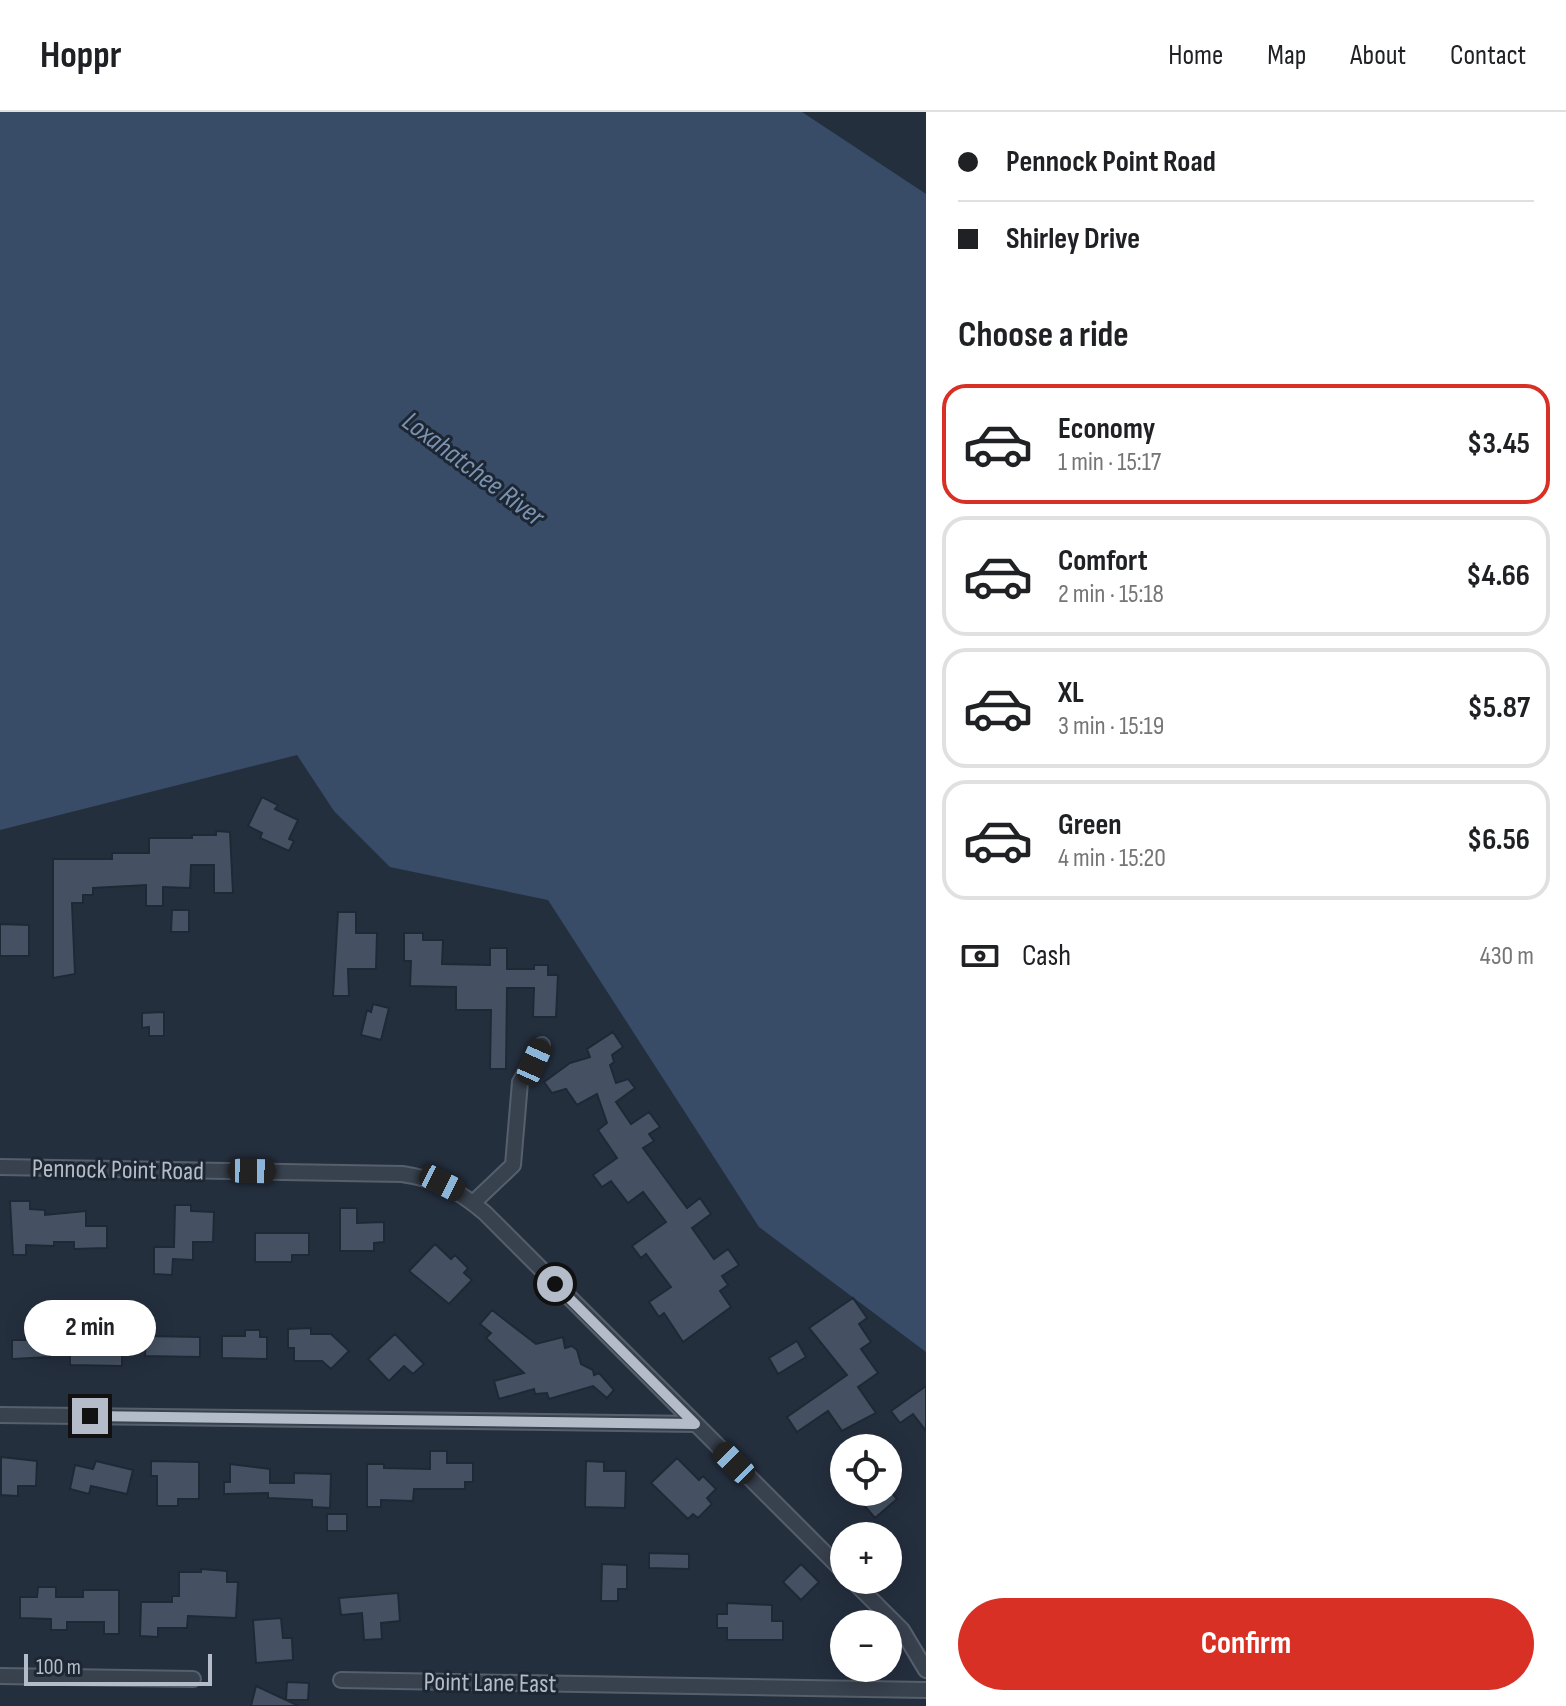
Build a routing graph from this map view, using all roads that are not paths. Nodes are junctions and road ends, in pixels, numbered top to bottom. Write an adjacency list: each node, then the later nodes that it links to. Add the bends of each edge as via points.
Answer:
1 (542, 1045): 3 (street, via 520,1082 513,1165)
2 (0, 1167): 3 (street, Pennock Point Road, via 402,1174 442,1183)
3 (473, 1203): 5 (street, Pennock Point Road)
4 (0, 1415): 5 (street)
5 (695, 1424): 6 (street, Pennock Point Road)
6 (830, 1558)
7 (866, 1594): 8 (street, via 902,1630)
8 (926, 1670)
9 (0, 1676): 10 (street)
10 (193, 1679)
11 (341, 1680): 12 (street, Point Lane East)
12 (926, 1690)

